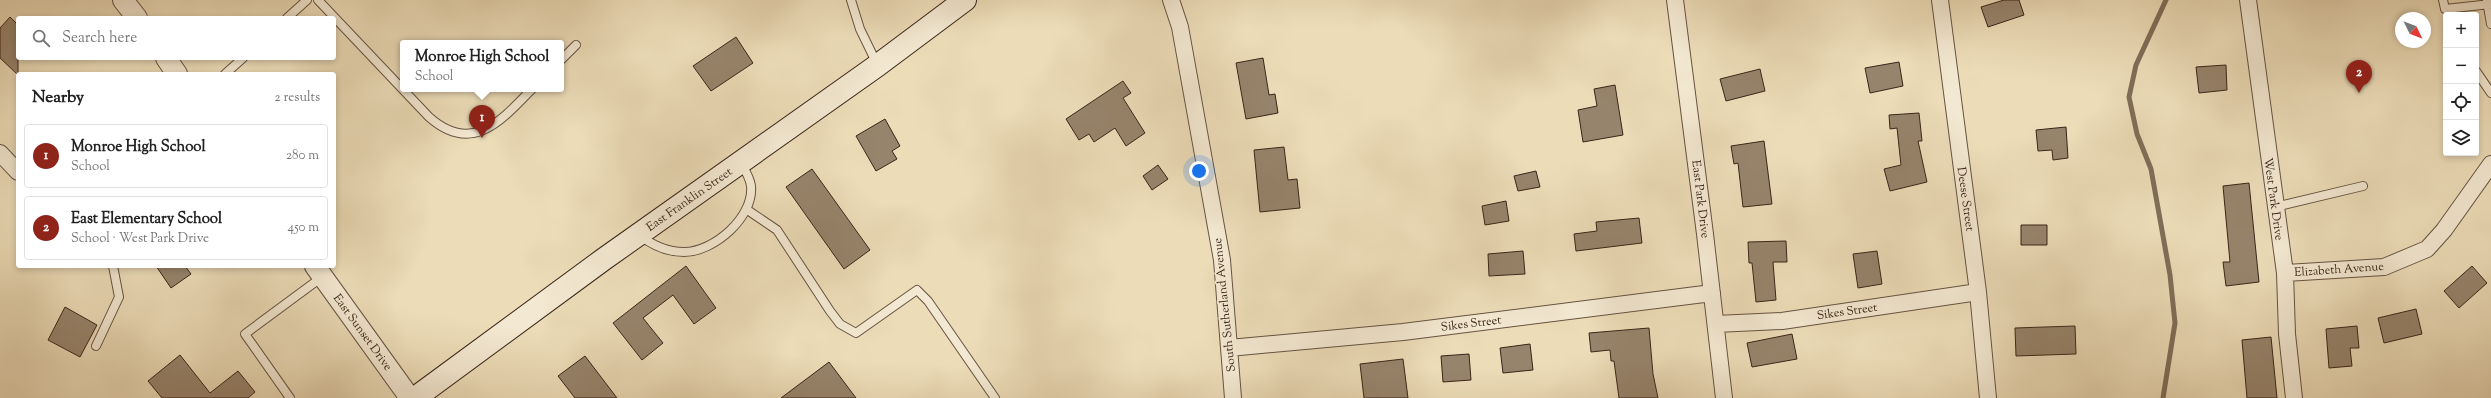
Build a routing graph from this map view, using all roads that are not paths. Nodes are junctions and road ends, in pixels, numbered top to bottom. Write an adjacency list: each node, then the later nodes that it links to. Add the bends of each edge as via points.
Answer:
1 (124, 0): 13 (street)
2 (307, 0): 14 (lane)
3 (318, 0): 15 (lane)
4 (851, 0): 22 (lane, via 860,29)
5 (965, 0): 22 (main road, East Franklin Street)
6 (1171, 0): 45 (street, South Sutherland Avenue, via 1180,27 1222,260)
7 (1675, 0): 42 (street, East Park Drive)
8 (1940, 0): 41 (street, Deese Street)
9 (2248, 0): 35 (street, West Park Drive)
10 (2443, 0): 12 (lane)
11 (2489, 3): 12 (lane); 17 (lane)
12 (2446, 12)
13 (136, 16)
14 (289, 16)
15 (333, 16)
16 (336, 19): 26 (lane)
17 (2491, 24)
18 (576, 46): 19 (lane)
19 (564, 57)
20 (167, 60): 23 (street)
21 (241, 60): 24 (lane)
22 (878, 66): 31 (main road, East Franklin Street)
23 (176, 72)
24 (227, 72)
25 (2479, 75): 29 (lane)
26 (400, 86)
27 (405, 92): 28 (lane, via 429,117 450,132 464,134 479,133 494,125)
28 (529, 92)
29 (2491, 93)
30 (0, 154): 33 (street)
31 (741, 162): 36 (lane, via 751,184); 37 (main road, East Franklin Street)
32 (2491, 164): 40 (street, Elizabeth Avenue, via 2444,230 2427,249 2384,267)
33 (16, 170)
34 (2363, 186): 35 (lane)
35 (2275, 207): 40 (street, West Park Drive)
36 (746, 209): 37 (lane, via 729,231 702,249 685,252 670,250 654,246); 49 (lane, via 777,230 840,324 856,332 917,290 928,301)
37 (638, 235): 48 (main road, East Franklin Street)
38 (113, 268): 44 (lane, via 119,297)
39 (319, 271): 46 (lane, via 245,334); 47 (street, East Sunset Drive)
40 (2285, 273): 53 (street, West Park Drive, via 2287,334)
41 (1978, 292): 43 (street, Sikes Street, via 1782,321); 52 (street, Deese Street)
42 (1712, 294): 43 (street, East Park Drive); 45 (street, Sikes Street, via 1404,332)
43 (1716, 324): 51 (street, East Park Drive)
44 (96, 346)
45 (1229, 348): 50 (street, South Sutherland Avenue)
46 (290, 398)
47 (410, 398)
48 (415, 398)
49 (995, 398)
50 (1234, 398)
51 (1724, 398)
52 (1988, 398)
53 (2294, 398)

